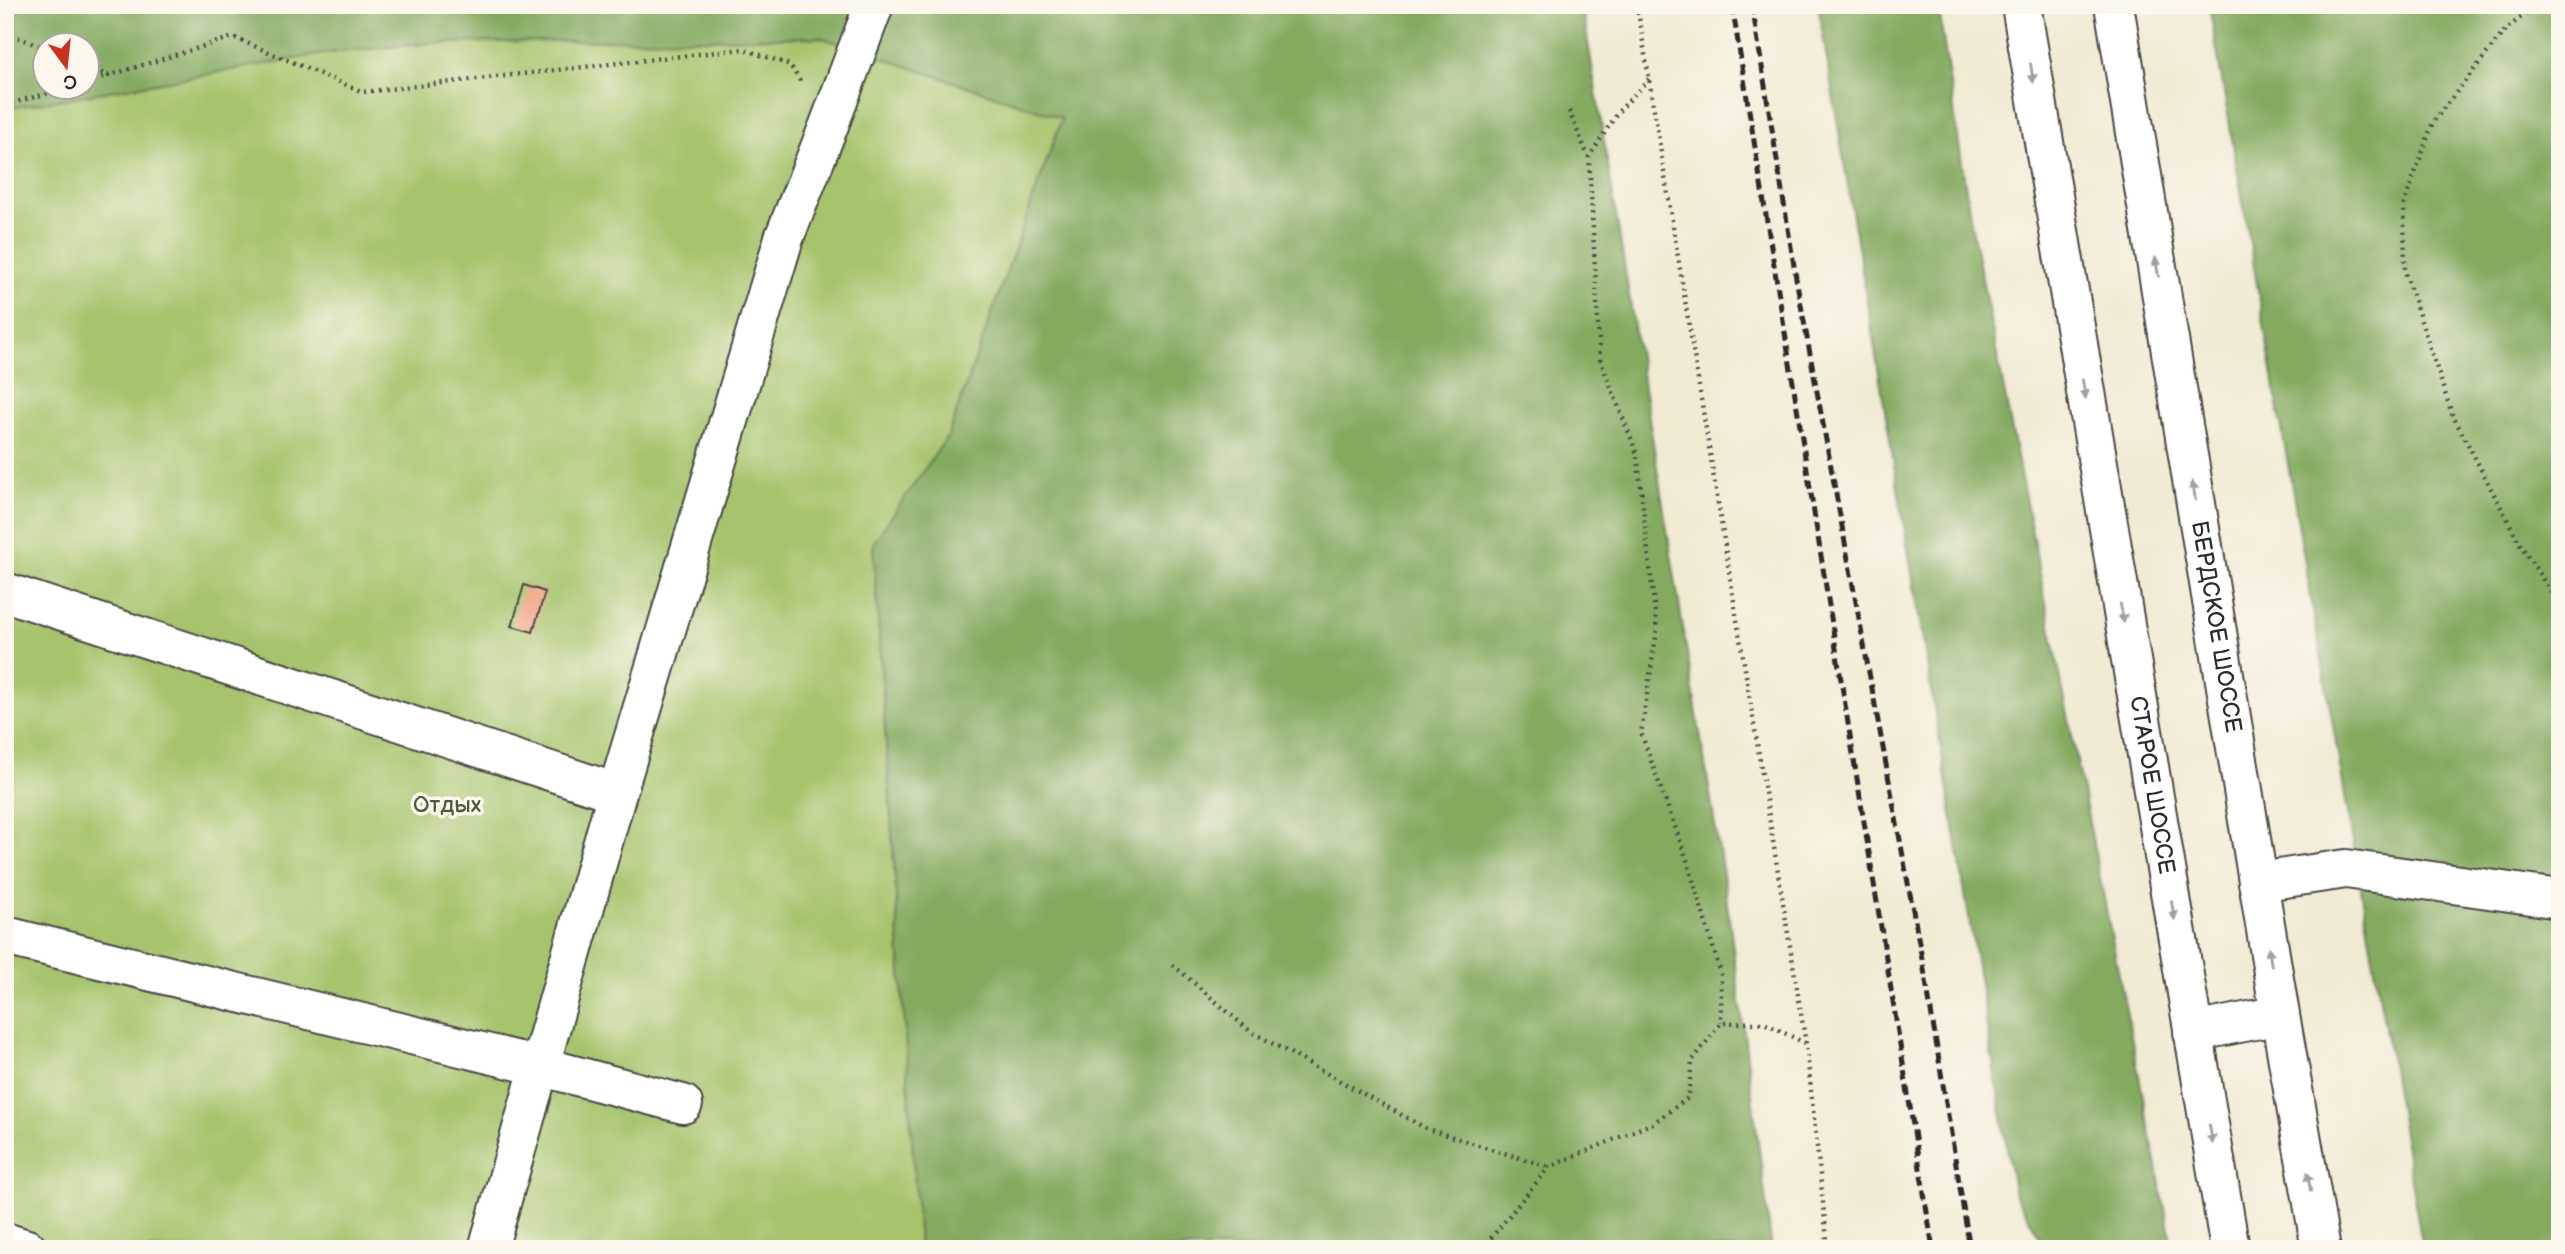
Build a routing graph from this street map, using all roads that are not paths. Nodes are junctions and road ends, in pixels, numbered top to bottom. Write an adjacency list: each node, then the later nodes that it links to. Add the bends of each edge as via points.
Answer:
1 (874, 5): 5 (main road, via 784,238)
2 (2021, 5): 10 (main road, СТАРОЕ ШОССЕ, one-way to 10)
3 (2114, 5): 6 (main road, БЕРДСКОЕ ШОССЕ, one-way to 3)
4 (5, 592): 5 (main road)
5 (617, 793): 11 (main road)
6 (2258, 881): 7 (main road, via 2346,869); 9 (main road, БЕРДСКОЕ ШОССЕ, one-way to 6)
7 (2560, 899)
8 (5, 936): 11 (main road)
9 (2280, 1015): 10 (main road); 17 (main road, БЕРДСКОЕ ШОССЕ, one-way to 9)
10 (2193, 1032): 16 (main road, СТАРОЕ ШОССЕ, one-way to 16)
11 (539, 1066): 12 (main road); 15 (main road)
12 (683, 1104)
13 (5, 1242): 14 (main road)
14 (27, 1249)
15 (488, 1249)
16 (2230, 1249)
17 (2321, 1249)

